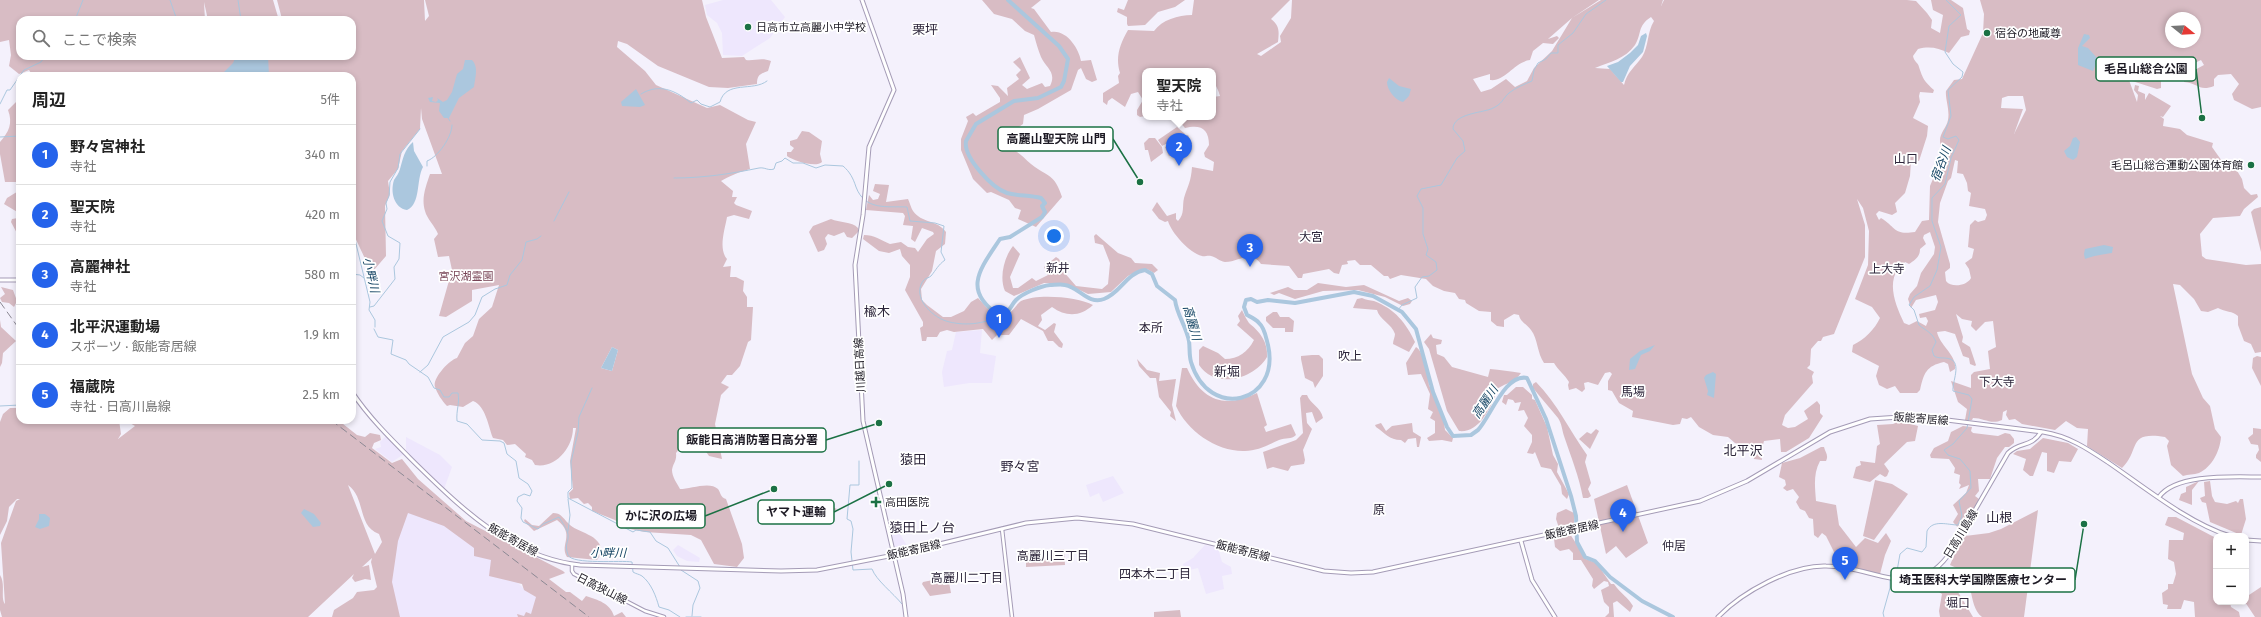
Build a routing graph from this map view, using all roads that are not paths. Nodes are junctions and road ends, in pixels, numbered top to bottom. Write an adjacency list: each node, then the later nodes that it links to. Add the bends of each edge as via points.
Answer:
1 (862, 0): 13 (main road, 川越日高線, via 894,90 869,147 862,219 854,265 863,421)
2 (0, 280): 3 (main road)
3 (16, 280)
4 (356, 397): 14 (main road, 飯能寄居線, via 374,422 468,513 526,550)
5 (2041, 432): 7 (main road, 飯能寄居線, via 2060,435 2080,444); 11 (main road, 飯能寄居線, via 1902,416 1855,423 1822,436 1752,478 1719,494 1686,504); 19 (main road, 日高川島線, via 2032,442 2016,446 2008,453 1954,547 1940,566 1918,579 1889,578 1834,566 1807,568 1786,574 1742,597)
6 (2261, 477): 7 (main road, via 2233,475 2202,479 2169,487)
7 (2159, 497): 9 (main road, 飯能寄居線, via 2203,525)
8 (1002, 529): 11 (main road, 飯能寄居線, via 1061,519 1115,521 1318,569 1351,573 1387,570); 13 (main road, 飯能寄居線); 17 (main road)
9 (2223, 533)
10 (2249, 540): 12 (main road)
11 (1522, 541): 18 (main road, via 1532,580)
12 (2261, 541)
13 (894, 555): 14 (main road, 飯能寄居線, via 802,571); 16 (main road, 川越日高線)
14 (572, 564): 15 (main road, 日高狭山線, via 572,573 645,611)
15 (664, 617)
16 (906, 617)
17 (1012, 617)
18 (1555, 617)
19 (1718, 617)

